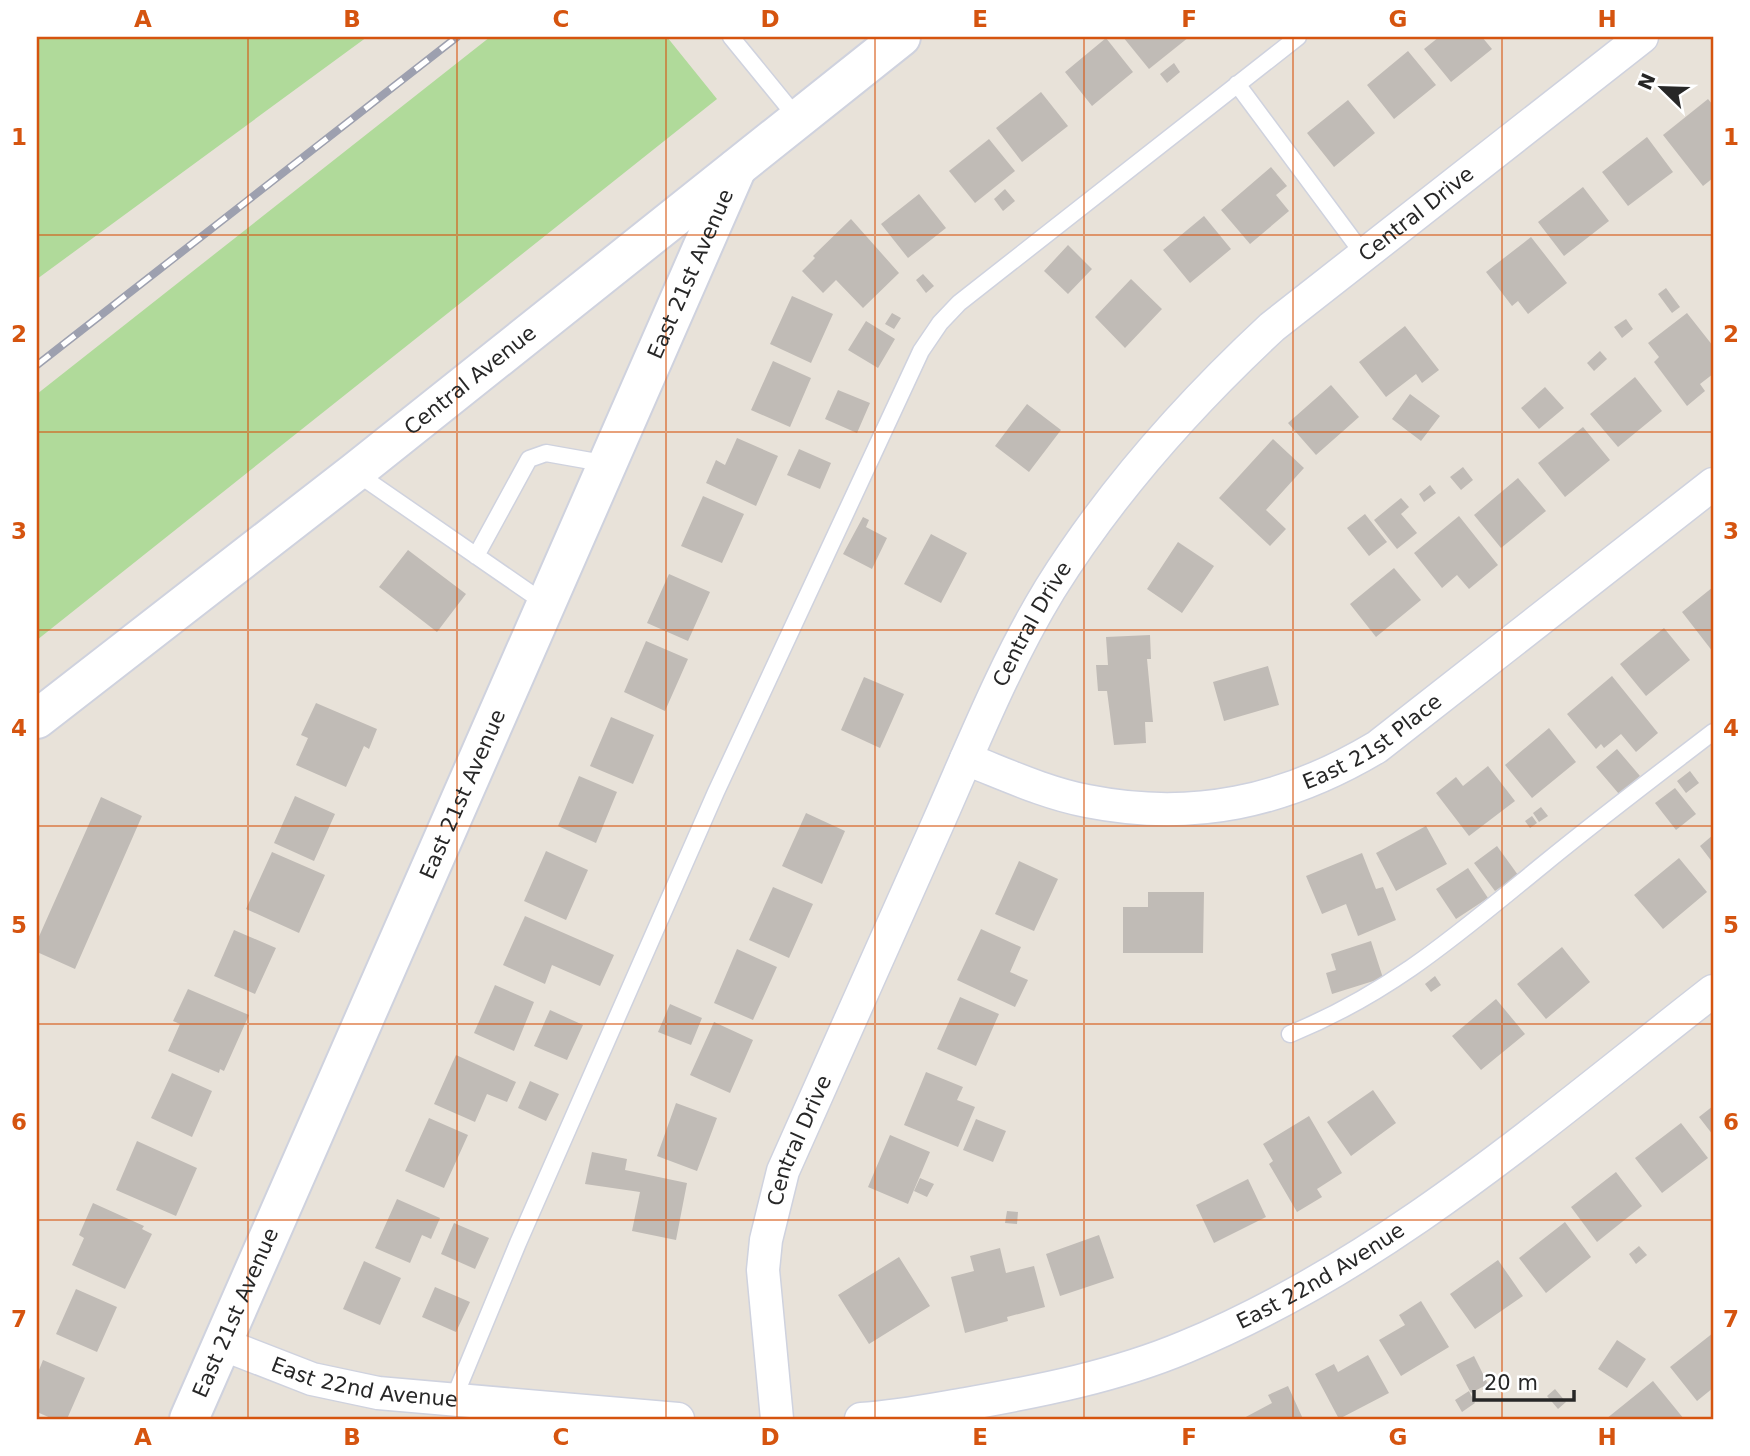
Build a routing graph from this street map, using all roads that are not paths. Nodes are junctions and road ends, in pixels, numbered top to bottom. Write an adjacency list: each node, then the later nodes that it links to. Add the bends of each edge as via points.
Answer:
1 (731, 37): 6 (lane)
2 (901, 37): 6 (street, Central Avenue)
3 (1297, 37): 5 (lane)
4 (1642, 37): 8 (street, Central Drive)
5 (1237, 84): 8 (lane); 20 (lane, via 959,303 921,351 710,804)
6 (798, 119): 7 (street, Central Avenue)
7 (737, 168): 9 (street, East 21st Avenue); 10 (street, Central Avenue)
8 (1364, 255): 16 (street, Central Drive, via 1272,327 1200,396 1141,464 1081,542 1024,633)
9 (608, 464): 12 (lane, via 545,453 528,459); 13 (street, East 21st Avenue)
10 (355, 472): 12 (lane); 14 (street, Central Avenue)
11 (1713, 484): 16 (street, East 21st Place, via 1377,747 1326,775 1280,792 1219,807 1153,810 1085,801)
12 (476, 556): 13 (lane)
13 (547, 604): 19 (street, East 21st Avenue)
14 (37, 719)
15 (1713, 732): 18 (lane, via 1439,951 1374,993)
16 (966, 759): 23 (street, Central Drive, via 783,1171 763,1270)
17 (1713, 991): 24 (street, East 22nd Avenue, via 1458,1190 1351,1262 1236,1324 1184,1348 1074,1382)
18 (1290, 1034)
19 (222, 1344): 20 (street, East 22nd Avenue, via 342,1386); 21 (street, East 21st Avenue)
20 (454, 1398): 22 (street, East 22nd Avenue)
21 (189, 1419)
22 (678, 1419)
23 (777, 1419)
24 (861, 1419)

